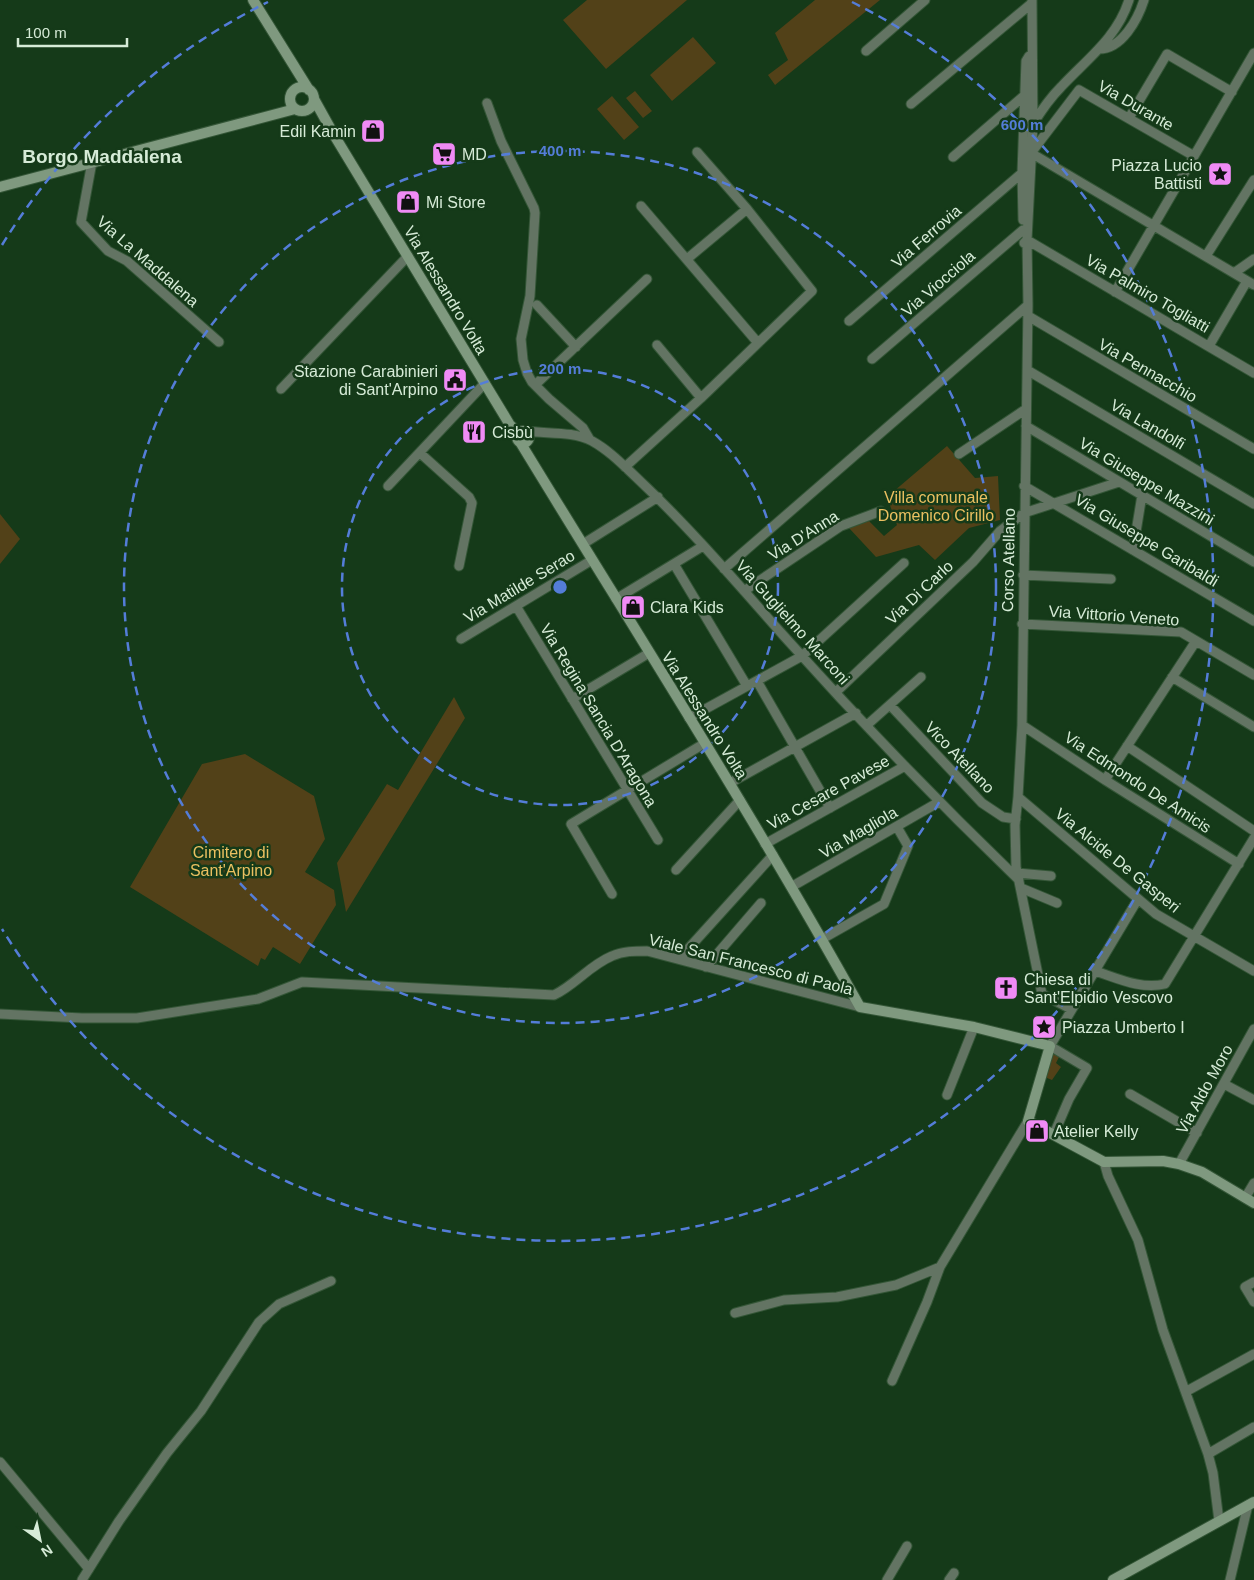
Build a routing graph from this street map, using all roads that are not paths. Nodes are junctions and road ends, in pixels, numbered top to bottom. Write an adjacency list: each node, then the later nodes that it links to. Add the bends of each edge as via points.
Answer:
1 (253, 0): 10 (street)
2 (925, 0): 8 (street)
3 (1129, 0): 6 (street, via 1121,20)
4 (1144, 0): 6 (street, via 1138,15 1116,44)
5 (1032, 2): 7 (street); 18 (street)
6 (1099, 49): 21 (street, via 1045,105)
7 (1032, 50): 14 (street, via 1026,61); 21 (street, Corso Atellano)
8 (866, 51)
9 (1254, 53): 13 (street)
10 (294, 66): 11 (street); 12 (street)
11 (296, 89): 12 (street); 17 (street, via 291,93)
12 (310, 90): 15 (street)
13 (1232, 92): 20 (street, via 1168,54); 25 (street)
14 (1025, 95): 26 (street); 28 (street)
15 (314, 99): 19 (street); 22 (street, Via Alessandro Volta)
16 (487, 103): 58 (street, via 500,141 535,213 530,296 521,339 527,373)
17 (292, 104): 19 (street, via 299,111); 27 (street, via 255,119)
18 (911, 104)
19 (307, 110): 22 (street, Via Alessandro Volta)
20 (1128, 118): 24 (street, Via Durante, via 1079,90); 25 (street, Via Durante)
21 (1033, 124): 24 (street, Corso Atellano)
22 (334, 135): 37 (street, Via Alessandro Volta)
23 (697, 152): 33 (street)
24 (1031, 153): 34 (street); 36 (street, Corso Atellano)
25 (1194, 156): 34 (street)
26 (953, 157)
27 (92, 162): 30 (street); 49 (street, Via La Maddalena, via 81,222 108,251 127,261)
28 (1022, 173): 35 (street); 48 (street, Via Ferrovia)
29 (1254, 180): 31 (street)
30 (0, 187)
31 (1251, 192): 38 (street)
32 (641, 206): 39 (street)
33 (747, 209): 39 (street); 50 (street, via 812,291)
34 (1154, 226): 38 (street); 44 (street)
35 (1023, 230): 36 (street, via 1022,243); 54 (street, Via Viocciola)
36 (1027, 240): 44 (street, Via Palmiro Togliatti); 46 (street, Corso Atellano)
37 (408, 256): 57 (street, Via Alessandro Volta); 59 (street)
38 (1206, 256): 41 (street)
39 (687, 259): 50 (street)
40 (1254, 259): 41 (street)
41 (1234, 273): 43 (street)
42 (647, 279): 53 (street)
43 (1251, 283): 52 (street)
44 (1116, 292): 52 (street, Via Palmiro Togliatti)
45 (537, 305): 53 (street)
46 (1028, 305): 47 (street, Corso Atellano); 86 (street)
47 (1028, 316): 55 (street, Corso Atellano); 65 (street, Via Pennacchio)
48 (849, 321)
49 (219, 342)
50 (758, 343): 60 (street)
51 (657, 344): 60 (street)
52 (1209, 346): 56 (street, Via Palmiro Togliatti)
53 (576, 347): 58 (street)
54 (872, 359)
55 (1027, 370): 61 (street, Corso Atellano); 75 (street, Via Landolfi)
56 (1254, 373)
57 (485, 383): 63 (street, Via Alessandro Volta, via 510,425); 66 (street)
58 (535, 385): 64 (street, via 583,428)
59 (281, 389)
60 (701, 398): 68 (street)
61 (1026, 409): 62 (street, Corso Atellano); 67 (street)
62 (1026, 426): 69 (street, Via Giuseppe Mazzini); 71 (street, Corso Atellano)
63 (526, 435): 64 (street, Via Guglielmo Marconi, via 578,436); 78 (street, Via Alessandro Volta)
64 (590, 440): 68 (street, Via Guglielmo Marconi)
65 (1254, 449)
66 (420, 453): 70 (street); 85 (street, via 472,503)
67 (959, 454)
68 (625, 467): 73 (street, Via Guglielmo Marconi)
69 (1119, 482): 72 (street, Via Giuseppe Mazzini); 74 (street)
70 (388, 486)
71 (1024, 486): 74 (street, Via Giuseppe Garibaldi); 77 (street, Corso Atellano)
72 (1142, 495): 80 (street); 82 (street, Via Giuseppe Mazzini)
73 (658, 498): 78 (street); 79 (street, Via Guglielmo Marconi)
74 (1055, 504): 77 (street); 80 (street, Via Giuseppe Garibaldi)
75 (1254, 504)
76 (881, 511): 89 (street, Via D'Anna, via 840,526)
77 (1024, 513): 87 (street, Corso Atellano); 103 (street, Via Di Carlo, via 1000,531 973,562)
78 (583, 544): 81 (street, Via Alessandro Volta)
79 (703, 546): 84 (street); 86 (street, Via Guglielmo Marconi)
80 (1134, 550): 92 (street, Via Giuseppe Garibaldi)
81 (592, 560): 90 (street, Via Alessandro Volta); 91 (street, Via Matilde Serao)
82 (1254, 562)
83 (904, 563): 97 (street)
84 (674, 564): 90 (street); 102 (street)
85 (459, 566)
86 (724, 569): 89 (street, Via Guglielmo Marconi)
87 (1023, 575): 88 (street); 93 (street, Corso Atellano)
88 (1110, 579)
89 (744, 591): 97 (street, Via Guglielmo Marconi)
90 (616, 599): 96 (street, Via Alessandro Volta)
91 (516, 606): 94 (street, Via Matilde Serao); 104 (street, Via Regina Sancia D'Aragona)
92 (1254, 621)
93 (1022, 624): 95 (street, Via Vittorio Veneto, via 1181,632); 109 (street, Corso Atellano)
94 (461, 638)
95 (1196, 641): 98 (street, Via Vittorio Veneto); 100 (street)
96 (649, 653): 104 (street); 107 (street, Via Alessandro Volta)
97 (802, 656): 101 (street); 103 (street, Via Guglielmo Marconi)
98 (1254, 674)
99 (921, 677): 105 (street)
100 (1172, 677): 110 (street); 112 (street)
101 (757, 681): 102 (street); 113 (street)
102 (747, 686): 107 (street)
103 (836, 692): 106 (street, Via Guglielmo Marconi)
104 (572, 699): 117 (street, Via Regina Sancia D'Aragona)
105 (890, 705): 108 (street); 122 (street, Vico Atellano, via 982,803 1003,817)
106 (856, 713): 108 (street, Via Guglielmo Marconi); 113 (street)
107 (689, 718): 111 (street, Via Alessandro Volta)
108 (867, 725): 114 (street, Via Guglielmo Marconi)
109 (1022, 725): 115 (street, Via Edmondo De Amicis); 118 (street, Corso Atellano)
110 (1254, 726)
111 (705, 743): 116 (street, Via Alessandro Volta); 117 (street)
112 (1127, 746): 115 (street); 124 (street)
113 (794, 747): 116 (street); 121 (street)
114 (905, 766): 120 (street, Via Guglielmo Marconi); 121 (street, Via Cesare Pavese)
115 (1105, 780): 130 (street, Via Edmondo De Amicis)
116 (730, 783): 119 (street, Via Alessandro Volta)
117 (627, 790): 126 (street, Via Regina Sancia D'Aragona); 136 (street, via 571,824)
118 (1018, 797): 122 (street, Corso Atellano); 137 (street, Via Alcide De Gasperi)
119 (740, 800): 127 (street, Via Alessandro Volta); 132 (street)
120 (939, 802): 123 (street, Via Magliola); 131 (street, Via Guglielmo Marconi)
121 (830, 808): 127 (street, Via Cesare Pavese)
122 (1016, 818): 129 (street, Corso Atellano)
123 (897, 827): 135 (street, Via Magliola); 141 (street, via 908,846 884,904)
124 (1254, 831)
125 (1254, 838): 130 (street)
126 (658, 840)
127 (765, 844): 128 (street, Via Alessandro Volta)
128 (773, 855): 135 (street, Via Alessandro Volta); 142 (street)
129 (1016, 855): 131 (street); 134 (street, Corso Atellano)
130 (1239, 864): 140 (street)
131 (1006, 867): 134 (street, Via Guglielmo Marconi)
132 (676, 870)
133 (1052, 876): 134 (street)
134 (1019, 880): 139 (street); 147 (street, Corso Atellano, via 1042,994)
135 (791, 887): 141 (street, Via Alessandro Volta)
136 (612, 894)
137 (1138, 899): 140 (street, Via Alcide De Gasperi, via 1156,914); 144 (street)
138 (761, 903): 143 (street)
139 (1057, 903)
140 (1194, 936): 144 (street, via 1165,984 1136,984); 145 (street, Via Alcide De Gasperi)
141 (822, 939): 146 (street, Via Alessandro Volta)
142 (679, 959): 143 (street, Viale San Francesco di Paola); 148 (street, Viale San Francesco di Paola, via 647,951 613,956 554,995 302,982 258,999 137,1018)
143 (706, 967): 146 (street, Viale San Francesco di Paola)
144 (1095, 971): 147 (street)
145 (1254, 971)
146 (860, 1007): 149 (street, Viale San Francesco di Paola)
147 (1070, 1009): 151 (street)
148 (0, 1014)
149 (974, 1026): 151 (street, Viale San Francesco di Paola); 154 (street)
150 (1254, 1029): 152 (street, Via Aldo Moro)
151 (1050, 1046): 156 (street); 158 (street, via 1087,1068)
152 (1224, 1084): 155 (street); 157 (street, Via Aldo Moro)
153 (1130, 1094): 157 (street)
154 (947, 1095)
155 (1254, 1100)
156 (1028, 1121): 158 (street); 163 (street)
157 (1197, 1133): 160 (street, Via Aldo Moro)
158 (1054, 1134): 159 (street)
159 (1104, 1162): 160 (street, via 1163,1161); 170 (street, via 1138,1240 1163,1330)
160 (1179, 1164): 162 (street, via 1202,1172)
161 (1254, 1184): 162 (street)
162 (1250, 1200)
163 (940, 1267): 167 (street, via 896,1285 837,1297 784,1300); 169 (street)
164 (331, 1281): 177 (street, via 280,1304 259,1322 201,1411 167,1453)
165 (1250, 1284): 166 (street)
166 (1254, 1302)
167 (734, 1313)
168 (1254, 1354): 170 (street)
169 (892, 1381)
170 (1187, 1392): 172 (street)
171 (1254, 1427): 172 (street)
172 (1208, 1454): 175 (street)
173 (0, 1462): 177 (street)
174 (1251, 1504): 175 (street); 181 (street)
175 (1219, 1521): 180 (street)
176 (908, 1546): 179 (street)
177 (89, 1569): 178 (street)
178 (82, 1580)
179 (887, 1580)
180 (1113, 1580)
181 (1230, 1580)

